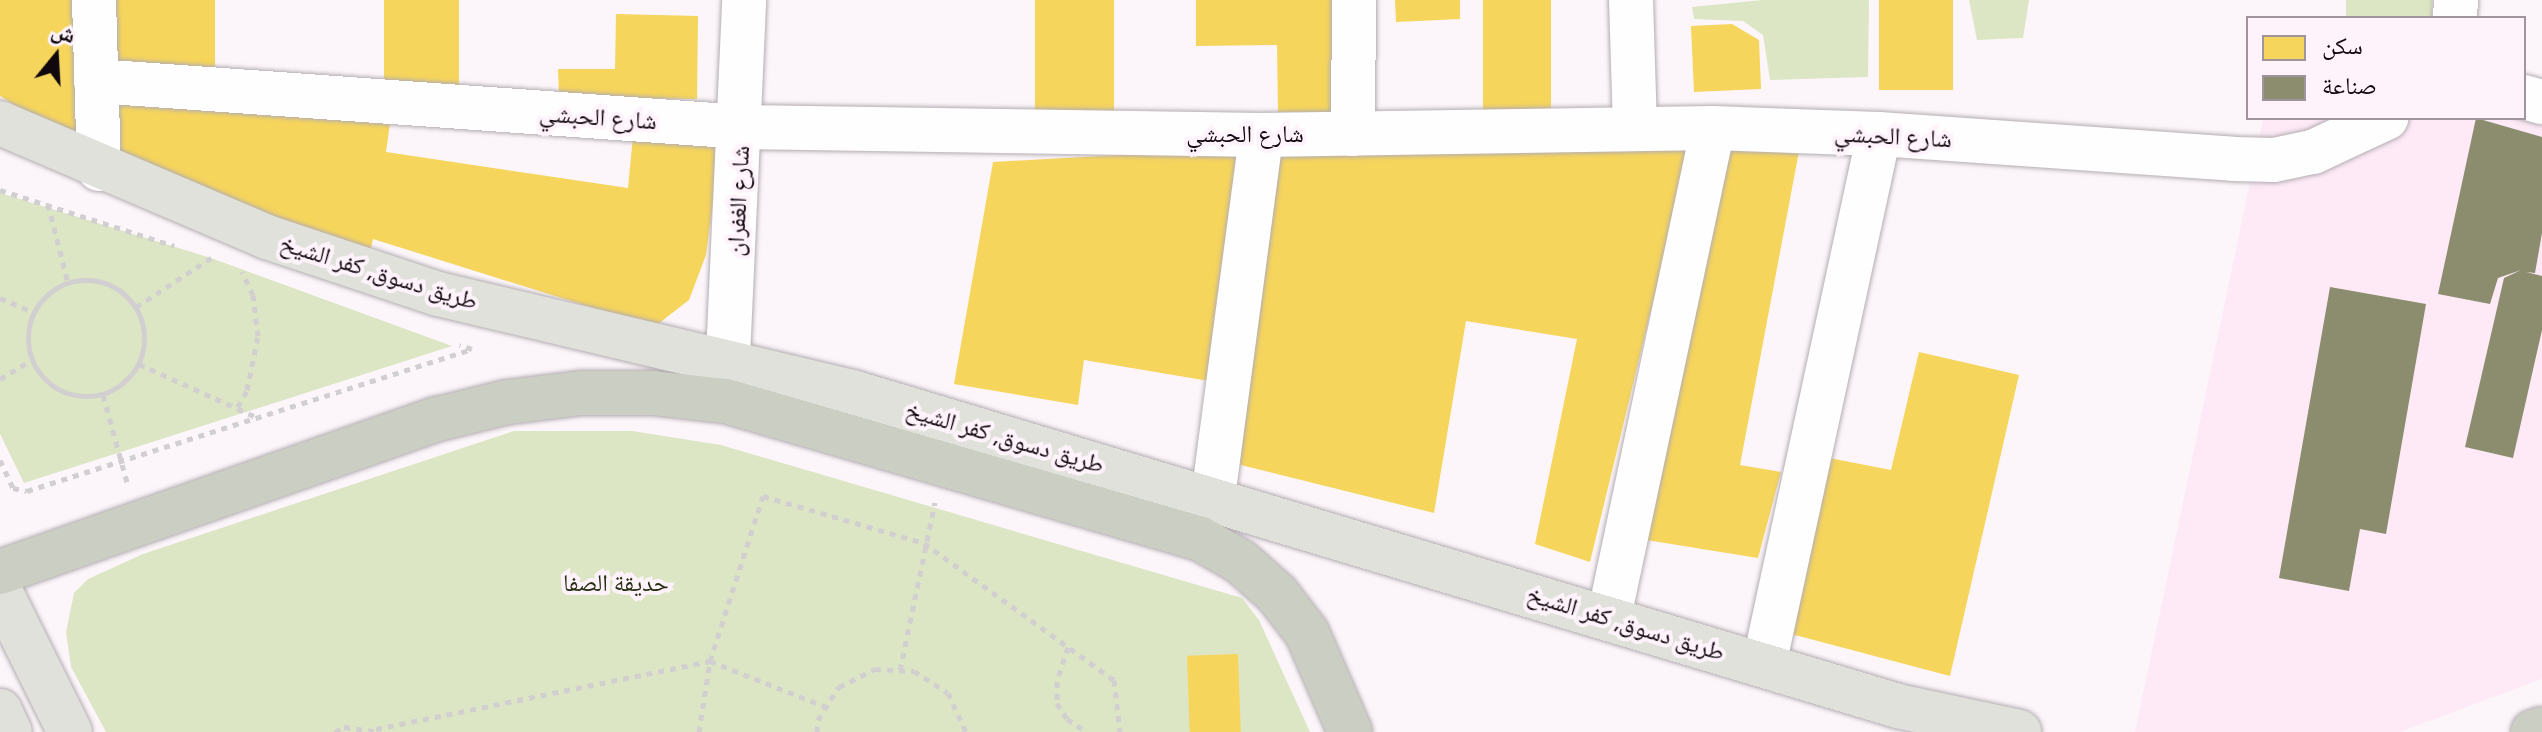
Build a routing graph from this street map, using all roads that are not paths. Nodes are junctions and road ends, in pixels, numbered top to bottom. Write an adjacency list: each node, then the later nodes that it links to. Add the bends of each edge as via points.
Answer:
1 (94, 0): 5 (street)
2 (744, 0): 8 (street, شارع الغفران)
3 (1354, 0): 11 (street)
4 (1631, 0): 10 (street)
5 (96, 81): 8 (street, شارع الحبشي); 14 (street)
6 (2382, 120): 12 (street, شارع الحبشي, via 2313,152 2274,160)
7 (0, 123): 14 (main road, طريق دسوق, كفر الشيخ)
8 (742, 127): 13 (street, شارع الحبشي); 15 (street, شارع الغفران)
9 (1713, 128): 10 (street, شارع الحبشي); 12 (street, شارع الحبشي); 19 (street)
10 (1635, 129): 11 (street, شارع الحبشي)
11 (1353, 134): 13 (street, شارع الحبشي)
12 (1879, 134): 20 (street)
13 (1261, 135): 16 (street)
14 (99, 169): 15 (main road, طريق دسوق, كفر الشيخ, via 267,237)
15 (727, 382): 16 (main road, طريق دسوق, كفر الشيخ, via 852,392); 17 (highway, via 653,393 581,393 508,402 438,419); 25 (highway, via 1199,538 1241,562 1277,594 1307,633)
16 (1213, 497): 19 (main road, طريق دسوق, كفر الشيخ)
17 (0, 572)
18 (0, 591): 24 (main road)
19 (1609, 617): 20 (main road, طريق دسوق, كفر الشيخ)
20 (1764, 665): 26 (main road, طريق دسوق, كفر الشيخ, via 1898,706)
21 (0, 711): 23 (main road)
22 (2542, 729): 27 (highway)
23 (10, 732)
24 (70, 732)
25 (1350, 732)
26 (2019, 732)
27 (2533, 732)

